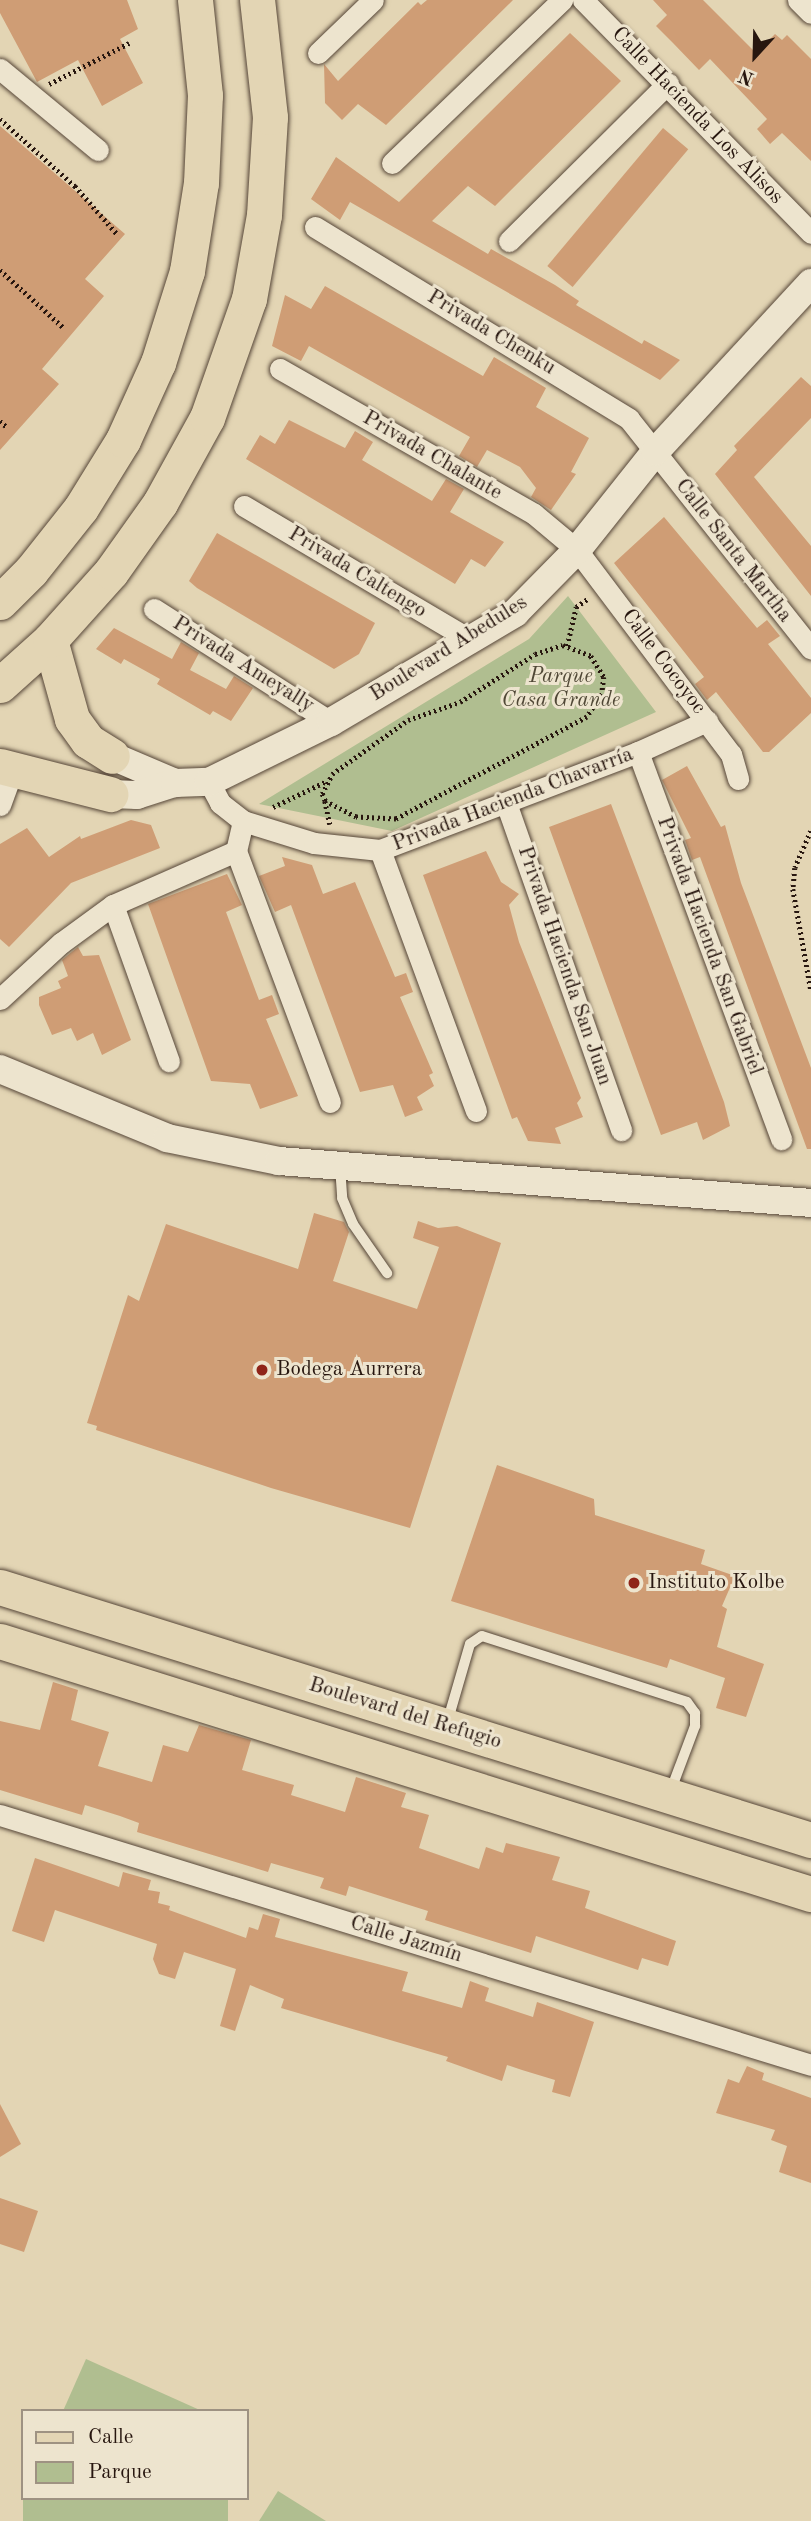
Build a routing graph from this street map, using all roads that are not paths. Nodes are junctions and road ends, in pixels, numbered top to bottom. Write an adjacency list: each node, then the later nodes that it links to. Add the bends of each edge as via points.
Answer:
1 (194, 0): 21 (main road, via 205,95 201,183 187,271 158,363 123,440 81,508)
2 (257, 0): 24 (main road, via 270,117 264,215 249,299 207,418 160,503 111,572)
3 (373, 0): 8 (street)
4 (562, 0): 12 (street)
5 (583, 0): 10 (street, Calle Hacienda Los Alisos)
6 (798, 0): 7 (street)
7 (811, 13)
8 (318, 53)
9 (0, 69): 11 (street)
10 (668, 83): 14 (street, Calle Hacienda Los Alisos); 15 (street)
11 (98, 150)
12 (392, 163)
13 (315, 227): 18 (street, Privada Chenku, via 610,404 629,419)
14 (811, 233)
15 (509, 240)
16 (811, 283): 18 (street, Boulevard Abedules)
17 (280, 369): 20 (street, Privada Chalante, via 534,514)
18 (655, 452): 20 (street, Boulevard Abedules); 25 (street, Calle Santa Martha)
19 (244, 506): 23 (street, Privada Caltengo)
20 (577, 551): 23 (street, Boulevard Abedules, via 515,613); 27 (street, Calle Cocoyoc)
21 (0, 602)
22 (154, 609): 28 (street, Privada Ameyally)
23 (469, 639): 28 (street, Boulevard Abedules)
24 (50, 640): 26 (main road); 30 (main road, via 72,719 88,740)
25 (811, 649)
26 (0, 685)
27 (708, 721): 29 (street, Privada Hacienda Chavarría); 32 (street, Calle Cocoyoc, via 732,754)
28 (331, 722): 33 (street, Boulevard Abedules)
29 (638, 752): 36 (street, Privada Hacienda Chavarría); 48 (street, Privada Hacienda San Gabriel)
30 (111, 756): 34 (street, Boulevard Abedules)
31 (6, 768): 35 (main road); 37 (street)
32 (738, 779)
33 (209, 782): 34 (street, Boulevard Abedules); 38 (street, Privada Hacienda Chavarría, via 220,803)
34 (175, 783): 35 (street, Boulevard Abedules, via 137,795)
35 (110, 794)
36 (506, 803): 39 (street, Privada Hacienda Chavarría); 47 (street, Privada Hacienda San Juan)
37 (0, 805)
38 (243, 821): 39 (street, Privada Hacienda Chavarría, via 314,843); 40 (street)
39 (380, 850): 46 (street)
40 (236, 851): 41 (street); 45 (street)
41 (113, 905): 42 (street, via 61,943); 43 (street)
42 (0, 999)
43 (169, 1061)
44 (0, 1069): 49 (street, via 167,1138 279,1161)
45 (330, 1102)
46 (476, 1111)
47 (621, 1130)
48 (781, 1139)
49 (340, 1166): 50 (street); 51 (lane, via 342,1198 353,1224)
50 (811, 1203)
51 (387, 1273)
52 (0, 1587): 54 (main road, Boulevard del Refugio)
53 (0, 1642): 58 (main road)
54 (446, 1727): 55 (main road, Boulevard del Refugio); 55 (lane, via 470,1644 482,1636 687,1702 695,1713 695,1726)
55 (669, 1796): 57 (main road, Boulevard del Refugio)
56 (0, 1815): 59 (street, Calle Jazmín)
57 (811, 1840)
58 (811, 1894)
59 (811, 2065)

